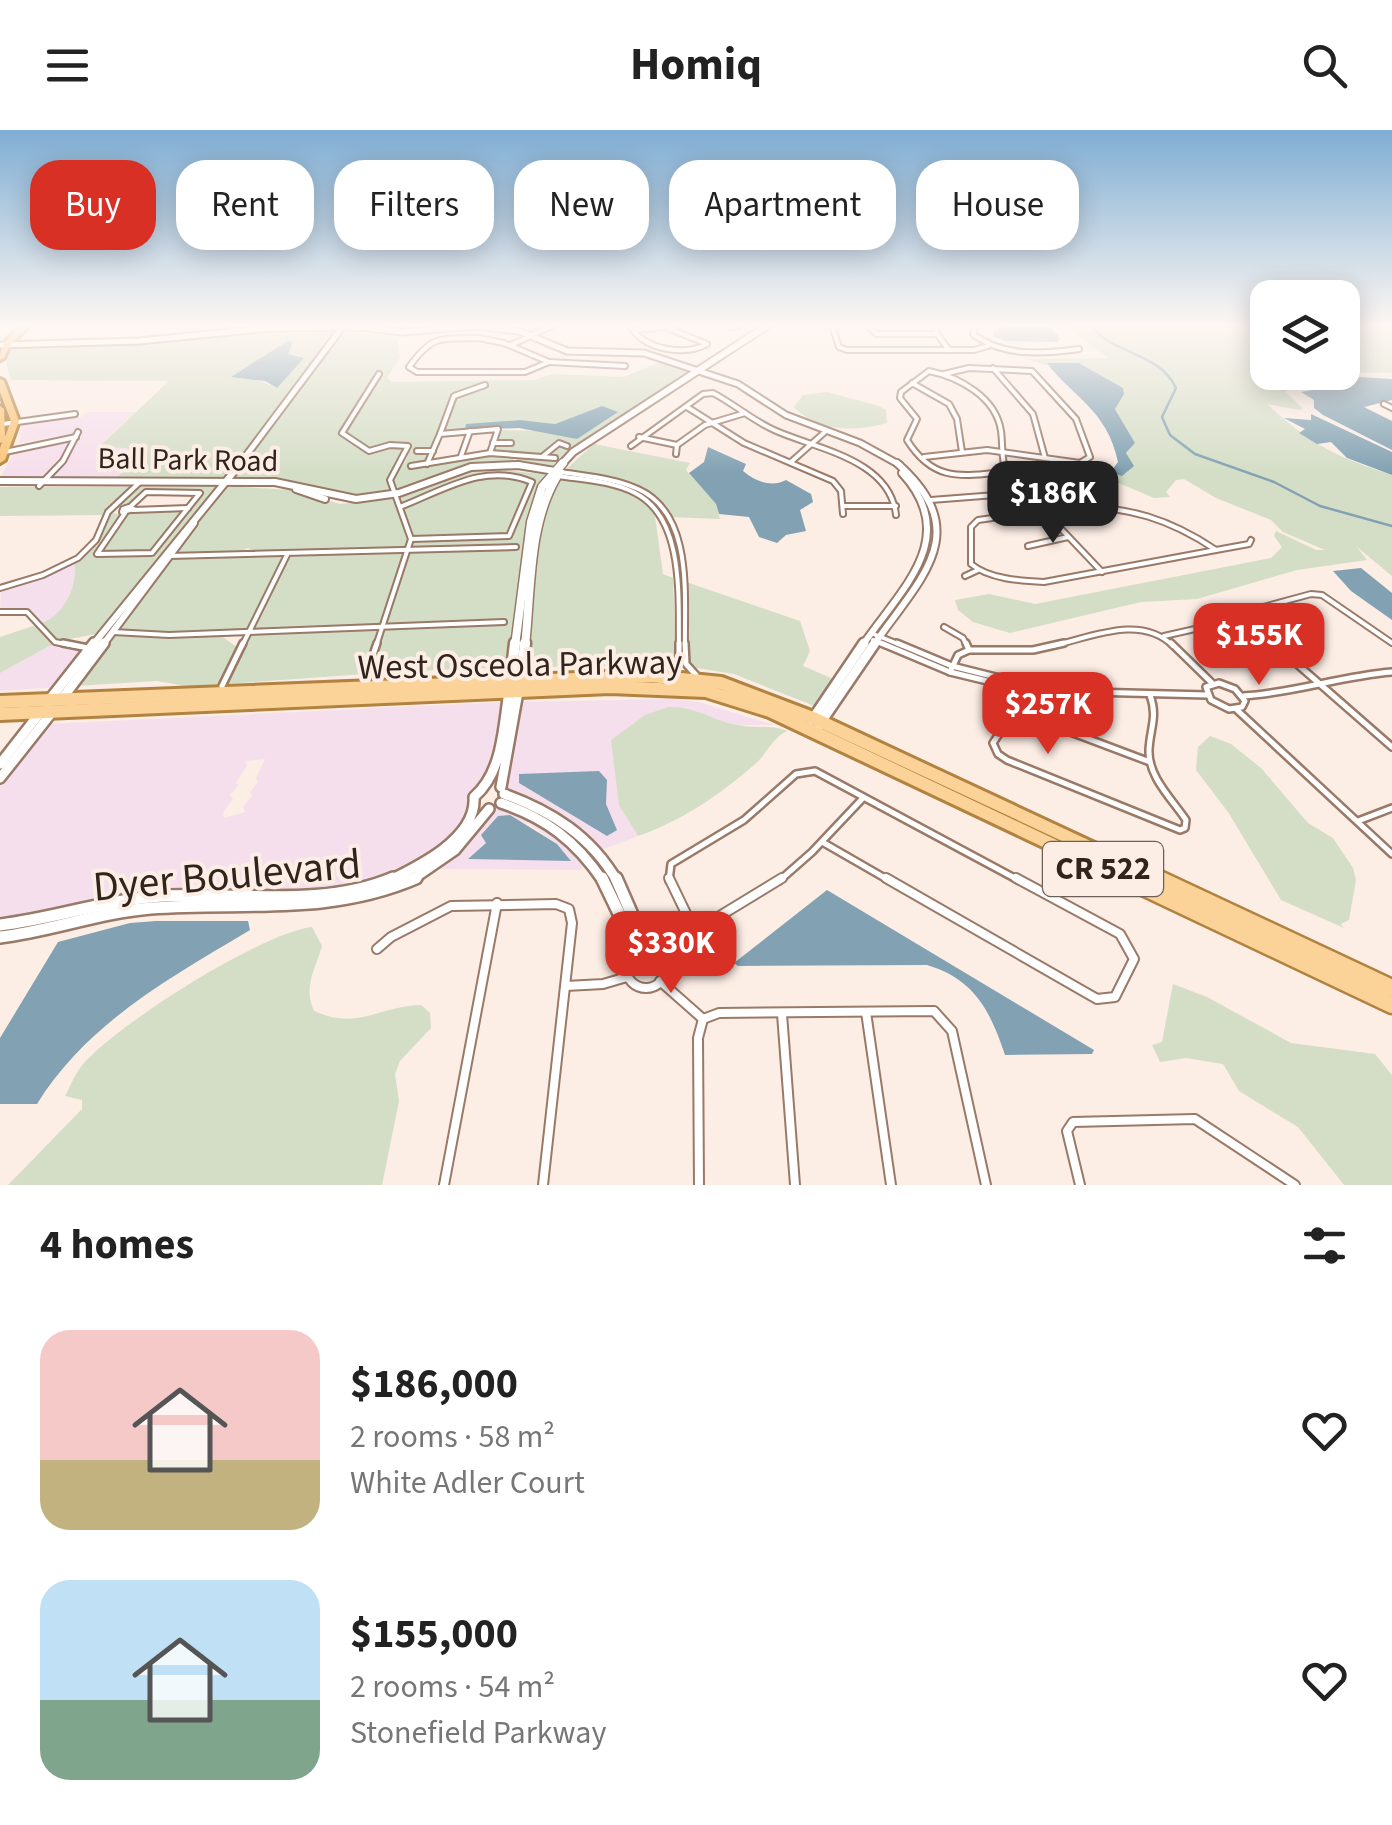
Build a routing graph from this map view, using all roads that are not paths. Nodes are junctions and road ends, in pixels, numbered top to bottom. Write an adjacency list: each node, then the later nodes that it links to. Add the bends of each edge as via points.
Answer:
1 (309, 374): 51 (street)
2 (379, 374): 56 (street, via 342,432 369,451 408,446 390,480)
3 (695, 374): 50 (main road)
4 (704, 374): 23 (street)
5 (921, 374): 10 (street)
6 (944, 374): 36 (street, via 989,405 999,424)
7 (998, 374): 44 (street, via 1036,415)
8 (1035, 374): 44 (street, via 1073,411 1090,457 1084,463)
9 (0, 382): 18 (highway)
10 (912, 383): 35 (street, via 951,407); 43 (street, via 900,394 917,420 907,440)
11 (485, 385): 22 (street, via 454,396)
12 (1384, 404): 15 (street)
13 (685, 406): 16 (street, via 708,392); 19 (street); 24 (street)
14 (0, 408): 20 (highway)
15 (1392, 408)
16 (745, 413): 19 (street); 28 (street)
17 (75, 414): 18 (street)
18 (15, 422): 20 (street); 32 (highway)
19 (713, 422): 29 (street); 45 (street)
20 (3, 424): 32 (highway)
21 (470, 431): 22 (street); 27 (street, via 498,429); 41 (street)
22 (440, 434): 34 (street)
23 (821, 435): 28 (street); 58 (street, via 885,461)
24 (638, 437): 29 (street); 31 (street)
25 (31, 443): 32 (street); 32 (street); 53 (street, via 77,435)
26 (511, 443): 27 (street)
27 (494, 444): 37 (street)
28 (810, 444): 45 (street); 61 (street, via 864,468)
29 (677, 445): 39 (street)
30 (567, 446): 40 (street)
31 (631, 446)
32 (4, 448)
33 (417, 451): 34 (street)
34 (433, 451): 47 (street)
35 (962, 452): 36 (street); 43 (street)
36 (999, 452): 44 (street); 49 (street)
37 (490, 453): 38 (street); 41 (street)
38 (519, 453): 40 (street); 48 (street)
39 (676, 454)
40 (543, 456): 42 (street)
41 (460, 457): 47 (street)
42 (554, 458)
43 (923, 458): 49 (street, via 950,477)
44 (1045, 458)
45 (790, 462): 60 (street, via 835,483)
46 (411, 466): 47 (street)
47 (427, 466)
48 (511, 466): 50 (street, Ball Park Road); 56 (street, Ball Park Road, via 471,466)
49 (1006, 472): 55 (street)
50 (556, 473): 57 (street, Ball Park Road); 81 (main road); 81 (main road, via 538,497)
51 (225, 483): 54 (street, Ball Park Road); 56 (street, Ball Park Road, via 294,489 341,503); 77 (street)
52 (0, 484): 53 (street, Ball Park Road)
53 (42, 484): 54 (street, Ball Park Road)
54 (139, 484): 65 (street)
55 (1018, 489): 58 (street); 64 (street, via 1032,489 1028,495)
56 (394, 496): 59 (street)
57 (648, 497): 98 (street, via 674,556 679,659); 99 (street, via 662,507 682,556 686,664)
58 (927, 500): 91 (street, via 937,518 937,544)
59 (400, 506): 70 (street); 70 (street, via 477,476 532,482 510,536)
60 (845, 506): 61 (street); 67 (street)
61 (896, 506): 68 (street)
62 (132, 508): 63 (street); 63 (street, via 146,492 200,493); 66 (street)
63 (188, 508): 66 (street, via 152,553 97,554)
64 (1042, 510): 69 (street); 75 (street, via 1095,504 1136,510 1179,526); 78 (street, via 974,523 970,559)
65 (110, 511): 66 (street); 82 (street, via 98,538 78,558)
66 (123, 511)
67 (843, 514)
68 (896, 515)
69 (1068, 537): 73 (street); 79 (street)
70 (410, 539): 74 (street)
71 (1251, 540): 75 (street)
72 (516, 546): 74 (street)
73 (1028, 546)
74 (408, 550): 76 (street); 85 (street)
75 (1217, 552): 79 (street)
76 (287, 555): 77 (street); 89 (street)
77 (167, 556): 88 (street)
78 (978, 570): 79 (street, via 1033,583); 80 (street)
79 (1102, 572)
80 (965, 576)
81 (529, 577): 104 (main road); 104 (main road)
82 (0, 588)
83 (0, 612): 93 (street, via 27,612 55,642)
84 (504, 622): 85 (street)
85 (382, 627): 89 (street); 97 (street)
86 (944, 627): 94 (street)
87 (1195, 629): 90 (street)
88 (108, 632): 89 (street); 93 (street); 110 (street)
89 (249, 632): 102 (street)
90 (1163, 636): 94 (street, via 1142,627 1033,650); 100 (street)
91 (874, 637): 95 (street); 113 (street)
92 (1392, 643): 101 (street, via 1320,592 1247,615)
93 (91, 648): 110 (street)
94 (969, 650): 95 (street)
95 (951, 669): 106 (street, via 987,680)
96 (1392, 672): 101 (street)
97 (366, 676): 103 (street); 105 (street)
98 (669, 676): 99 (main road, West Osceola Parkway / CR 522); 104 (main road, West Osceola Parkway / CR 522)
99 (707, 680): 113 (main road, West Osceola Parkway / CR 522, via 752,692)
100 (1212, 683): 107 (street); 108 (street)
101 (1316, 683): 108 (street); 114 (street)
102 (222, 686)
103 (380, 686): 104 (main road, West Osceola Parkway / CR 522); 105 (main road, West Osceola Parkway / CR 522)
104 (515, 686): 110 (main road, West Osceola Parkway / CR 522); 113 (main road, West Osceola Parkway / CR 522, via 692,690); 118 (street); 119 (street)
105 (353, 687): 110 (main road, West Osceola Parkway / CR 522)
106 (1150, 695): 107 (street); 115 (street, via 1158,721)
107 (1207, 695): 111 (street)
108 (1243, 696): 111 (street)
109 (0, 702): 110 (main road, West Osceola Parkway / CR 522)
110 (51, 706): 112 (main road, West Osceola Parkway / CR 522); 116 (street); 117 (street)
111 (1236, 709): 124 (street)
112 (0, 714)
113 (814, 725): 141 (main road, West Osceola Parkway / CR 522); 142 (main road, West Osceola Parkway / CR 522)
114 (1392, 746)
115 (1150, 762): 115 (street, via 1186,828 1007,760 993,744 1010,716 1020,713)
116 (0, 764)
117 (0, 778)
118 (488, 785): 119 (street); 121 (street, Dyer Boulevard, via 478,790)
119 (502, 795): 123 (street); 136 (street, via 580,846)
120 (862, 798): 125 (street); 125 (street, via 1120,934 1134,959 1115,997 1097,999); 132 (street, via 814,771 796,774 744,820 671,864 668,883)
121 (476, 805): 123 (street); 127 (street, Dyer Boulevard, via 447,846 381,884 322,896)
122 (1392, 808): 124 (street)
123 (489, 809): 129 (street, Dyer Boulevard, via 438,866 358,902)
124 (1358, 821): 126 (street)
125 (824, 843): 132 (street, via 757,896)
126 (1392, 854)
127 (171, 895): 129 (street); 130 (street, Dyer Boulevard)
128 (497, 904): 135 (street, via 451,906); 140 (street, via 569,909); 146 (street)
129 (163, 907): 133 (street, Dyer Boulevard)
130 (24, 923): 131 (street, Dyer Boulevard); 133 (street)
131 (0, 925)
132 (694, 930): 137 (street)
133 (18, 936): 134 (street, Dyer Boulevard)
134 (0, 937)
135 (377, 949)
136 (642, 950): 137 (street); 138 (street, via 626,965)
137 (659, 954): 139 (street, via 666,967)
138 (628, 977): 139 (street, via 638,987); 140 (street)
139 (660, 981): 145 (street)
140 (566, 986): 147 (street)
141 (1392, 988)
142 (1392, 1005)
143 (866, 1012): 144 (street); 150 (street); 151 (street, via 934,1011 946,1021)
144 (782, 1013): 145 (street); 149 (street)
145 (703, 1019): 148 (street)
146 (444, 1185)
147 (544, 1185)
148 (699, 1185)
149 (795, 1185)
150 (891, 1185)
151 (986, 1185)
152 (1080, 1185): 153 (street, via 1066,1131 1073,1122 1195,1119)
153 (1295, 1185)

